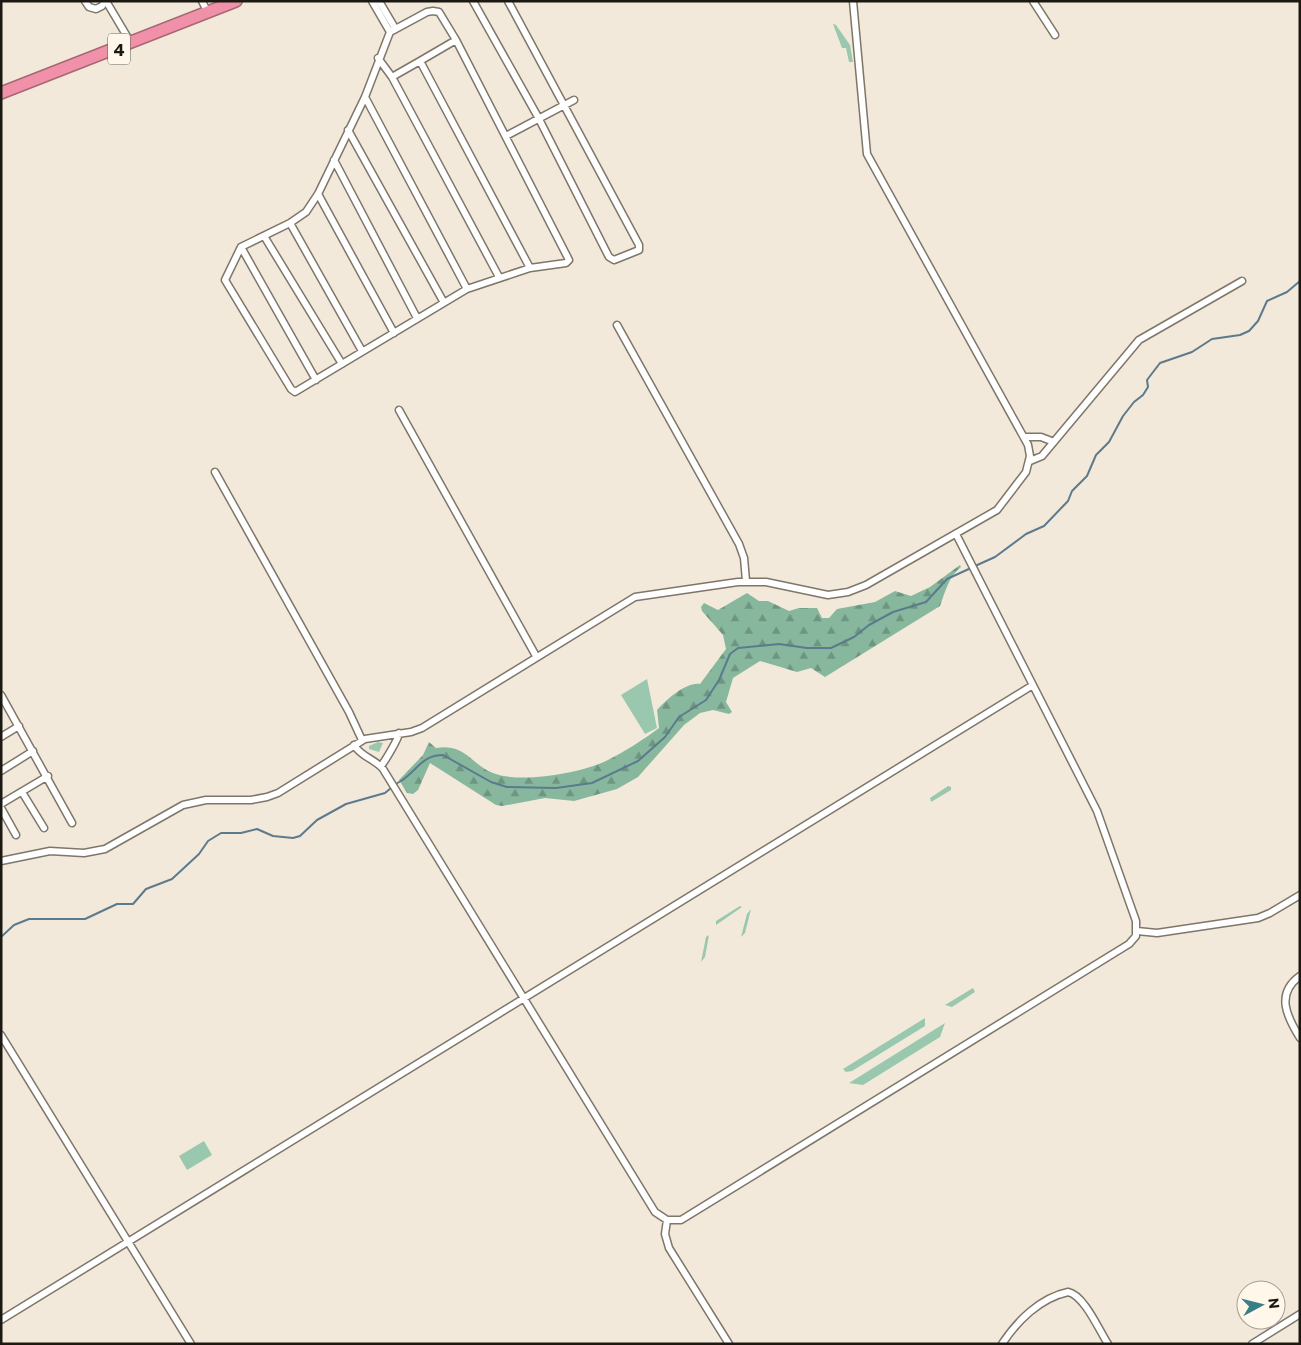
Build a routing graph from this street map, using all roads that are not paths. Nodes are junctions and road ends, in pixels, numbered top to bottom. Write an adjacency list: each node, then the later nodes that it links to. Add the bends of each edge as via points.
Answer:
1 (85, 1): 2 (street, via 96,9)
2 (106, 1): 14 (street)
3 (202, 1): 10 (street)
4 (236, 1): 10 (highway, 4)
5 (473, 1): 22 (street)
6 (508, 1): 21 (street)
7 (852, 1): 42 (street, via 867,154)
8 (1033, 1): 12 (street)
9 (377, 3): 11 (street)
10 (208, 13): 14 (highway, 4)
11 (392, 30): 13 (street, via 427,12 439,12); 15 (street)
12 (1055, 35)
13 (456, 40): 16 (street); 24 (street)
14 (132, 44): 18 (highway, 4)
15 (378, 58): 17 (street); 19 (street)
16 (420, 62): 17 (street); 30 (street)
17 (392, 78): 31 (street)
18 (1, 93)
19 (365, 97): 23 (street); 33 (street)
20 (574, 100): 21 (street)
21 (563, 105): 22 (street); 22 (street, via 639,245 635,253 614,260 609,257)
22 (538, 118): 24 (street)
23 (348, 130): 25 (street); 34 (street)
24 (506, 136): 30 (street, via 568,256 566,264)
25 (334, 160): 26 (street); 35 (street)
26 (318, 194): 27 (street, via 306,212); 37 (street)
27 (290, 223): 28 (street); 38 (street)
28 (264, 236): 29 (street); 39 (street)
29 (241, 247): 40 (street); 40 (street, via 225,280 291,389 297,392)
30 (530, 268): 31 (street)
31 (499, 277): 33 (street)
32 (1242, 281): 43 (street, via 1139,340)
33 (467, 289): 34 (street)
34 (443, 301): 35 (street)
35 (417, 318): 37 (street)
36 (617, 325): 47 (street, via 739,544)
37 (394, 333): 38 (street)
38 (362, 351): 39 (street)
39 (342, 364): 40 (street)
40 (316, 380)
41 (399, 410): 48 (street)
42 (1025, 437): 43 (street, via 1038,436); 44 (street)
43 (1054, 442): 44 (street, via 1040,459)
44 (1030, 461): 46 (street, via 1024,476 1000,507)
45 (215, 472): 54 (street)
46 (956, 534): 47 (street, via 866,585 843,594 819,594 773,583); 49 (street)
47 (746, 581): 48 (street, via 631,598)
48 (536, 656): 52 (street, via 422,728)
49 (1033, 685): 68 (street, via 1099,816 1136,919); 70 (street)
50 (2, 700): 51 (street)
51 (19, 726): 53 (street); 56 (street)
52 (399, 733): 54 (street); 57 (street)
53 (1, 737)
54 (362, 740): 55 (street)
55 (354, 745): 57 (street); 66 (street, via 267,797 186,804 103,850 84,853 50,851)
56 (33, 751): 58 (street); 59 (street)
57 (381, 766): 70 (street)
58 (1, 771)
59 (48, 776): 60 (street); 63 (street)
60 (22, 792): 61 (street); 64 (street)
61 (1, 804)
62 (1, 808): 65 (street)
63 (72, 823)
64 (44, 828)
65 (16, 835)
66 (1, 861)
67 (1300, 895): 68 (street, via 1258,918 1157,933)
68 (1137, 932): 73 (street, via 1129,944 683,1219)
69 (1300, 976): 72 (street, via 1287,990 1284,1005 1286,1015)
70 (525, 998): 73 (street, via 655,1212); 74 (street)
71 (1, 1035): 74 (street)
72 (1300, 1038)
73 (666, 1220): 78 (street, via 665,1238 669,1248)
74 (129, 1242): 76 (street); 77 (street)
75 (1300, 1314): 81 (street)
76 (1, 1320)
77 (191, 1344)
78 (729, 1344)
79 (1002, 1344): 80 (street, via 1030,1312 1068,1292 1081,1300)
80 (1108, 1344)
81 (1252, 1344)

